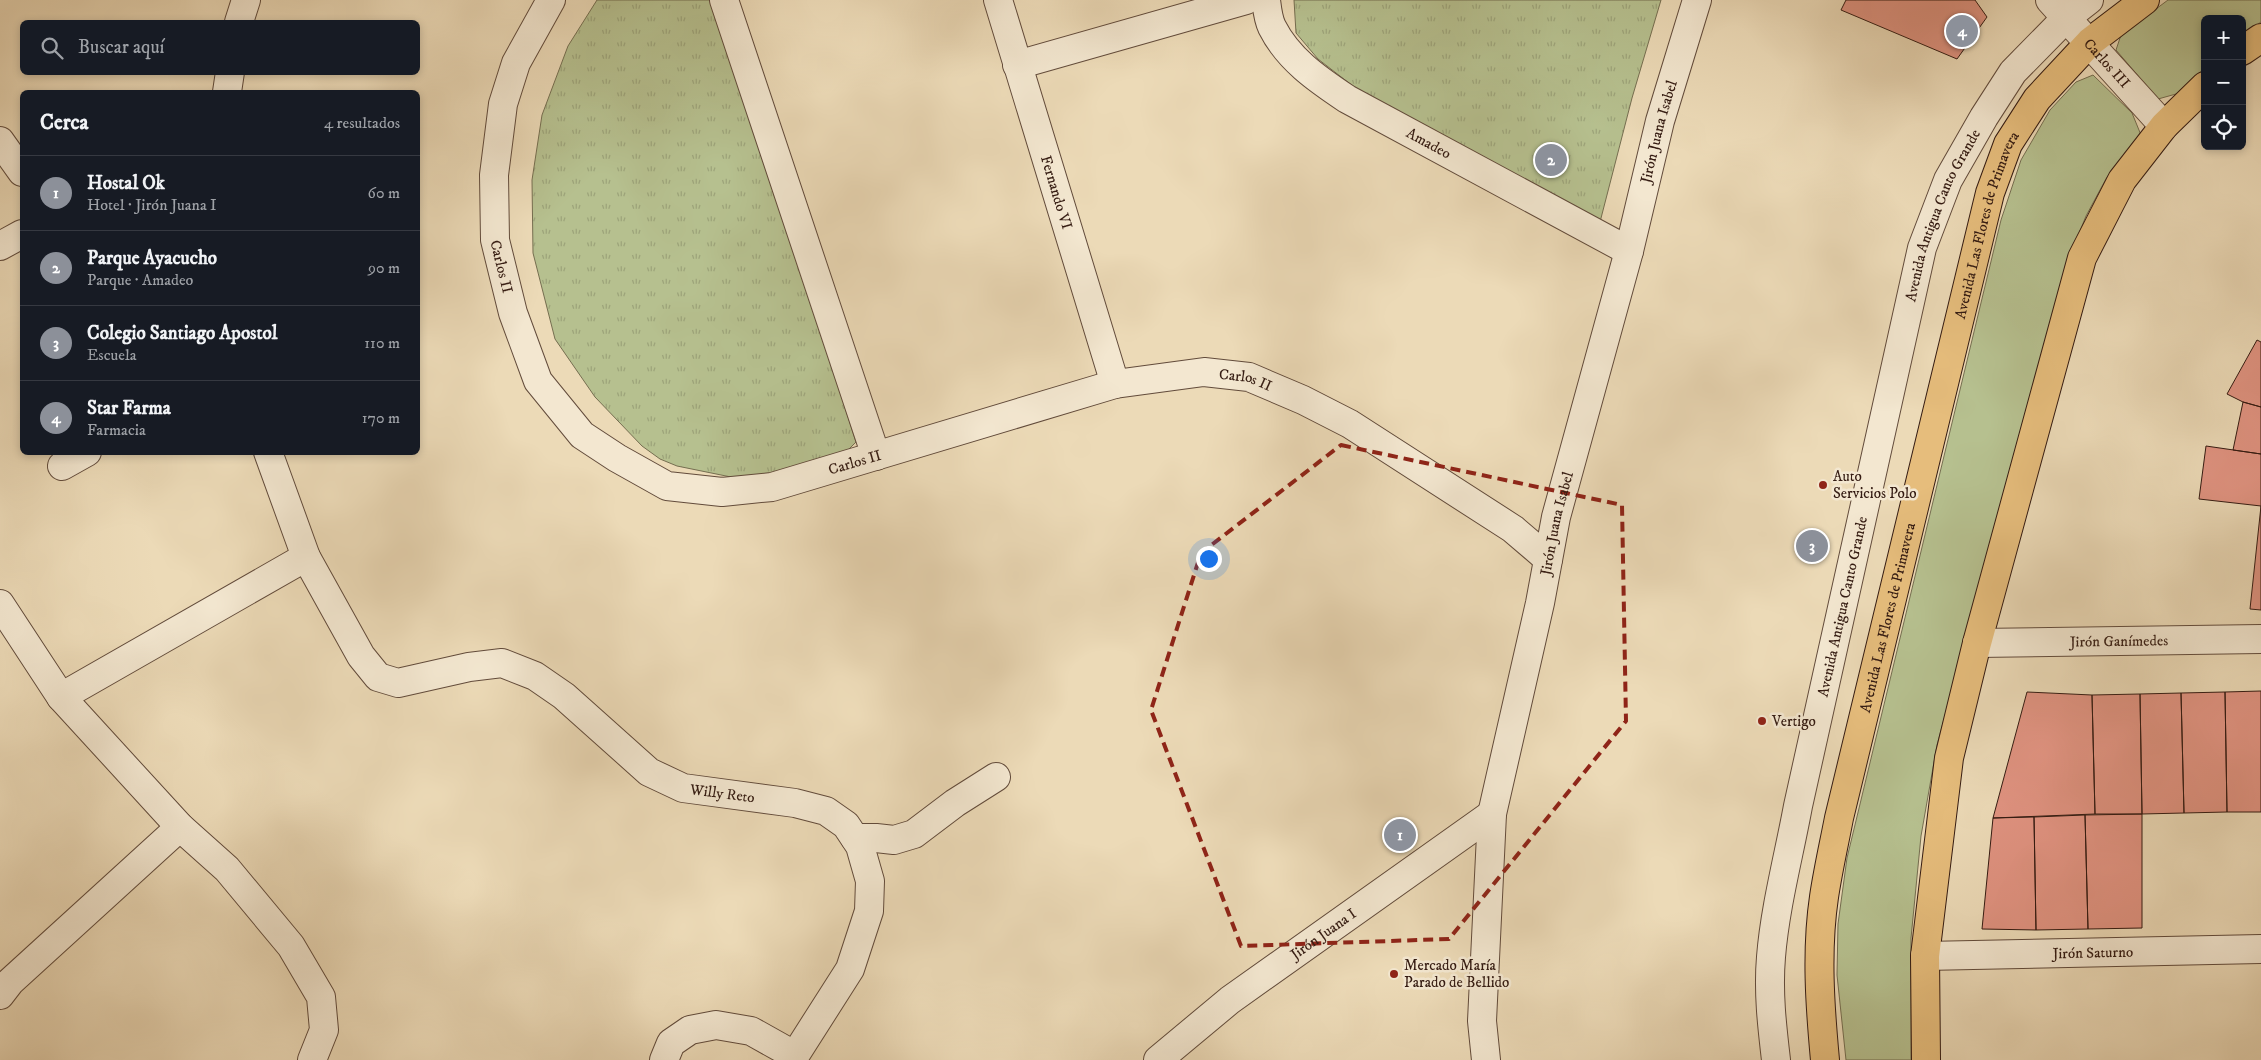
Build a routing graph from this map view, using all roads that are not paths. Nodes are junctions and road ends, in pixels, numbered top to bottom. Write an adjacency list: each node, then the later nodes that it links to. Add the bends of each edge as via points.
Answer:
1 (246, 0): 11 (street)
2 (551, 0): 28 (street, Carlos II, via 516,63 503,104 494,175 495,240 514,313 538,381 582,435 667,486 722,492 772,487)
3 (724, 0): 28 (street)
4 (998, 0): 15 (street, Fernando VI)
5 (1246, 0): 15 (street)
6 (1266, 0): 24 (street, Amadeo, via 1271,25 1280,40 1290,55 1318,79 1347,99)
7 (1697, 0): 24 (street, Jirón Juana Isabel, via 1660,121)
8 (2089, 0): 10 (street, Avenida Antigua Canto Grande)
9 (2145, 0): 13 (main road, Avenida Las Flores de Primavera)
10 (2058, 9): 13 (street, Carlos III); 48 (street, Avenida Antigua Canto Grande, via 1984,116 1948,180 1922,248 1798,806 1783,888 1771,957 1771,1013)
11 (241, 20)
12 (2261, 38): 14 (main road)
13 (2090, 42): 19 (street, Carlos III); 49 (main road, Avenida Las Flores de Primavera, via 2037,99 2008,144 1990,193 1839,818 1824,897 1820,949)
14 (2246, 48)
15 (1017, 65): 25 (street, Fernando VI)
16 (230, 75): 17 (street)
17 (227, 90)
18 (2201, 90): 19 (main road)
19 (2164, 126): 34 (main road, via 2122,180 2082,258)
20 (0, 141): 21 (street)
21 (20, 169)
22 (20, 235): 23 (street)
23 (0, 246)
24 (1629, 251): 31 (street, Jirón Juana Isabel, via 1556,517)
25 (1116, 384): 28 (street, Carlos II); 31 (street, Carlos II, via 1204,372 1249,377 1350,424 1513,529)
26 (82, 455): 29 (street)
27 (269, 455): 30 (street)
28 (876, 456)
29 (62, 466)
30 (306, 557): 35 (street); 39 (street, Willy Reto, via 361,656 378,677 398,683 502,663 535,676 564,696 649,772 683,788 795,803 826,811 846,825)
31 (1548, 559): 37 (street, Jirón Juana Isabel)
32 (0, 604): 35 (street)
33 (2261, 639): 34 (street, Jirón Ganímedes)
34 (1977, 643): 41 (main road, via 1949,758)
35 (61, 697): 38 (street)
36 (996, 777): 39 (street, via 914,834 894,840)
37 (1492, 814): 43 (street, Jirón Juana I, via 1230,1000); 47 (street, Jirón Juana Isabel, via 1482,1021)
38 (180, 827): 42 (street, via 10,982); 45 (street, via 227,869 291,946 322,997 324,1030)
39 (855, 838): 44 (street, Willy Reto, via 870,881 869,911 850,969)
40 (2261, 949): 41 (street, Jirón Saturno)
41 (1925, 956): 50 (main road)
42 (0, 995)
43 (1169, 1055)
44 (793, 1058): 46 (street, via 751,1031 716,1025 690,1030 671,1043)
45 (312, 1060)
46 (664, 1060)
47 (1486, 1060)
48 (1776, 1060)
49 (1825, 1060)
50 (1926, 1060)

